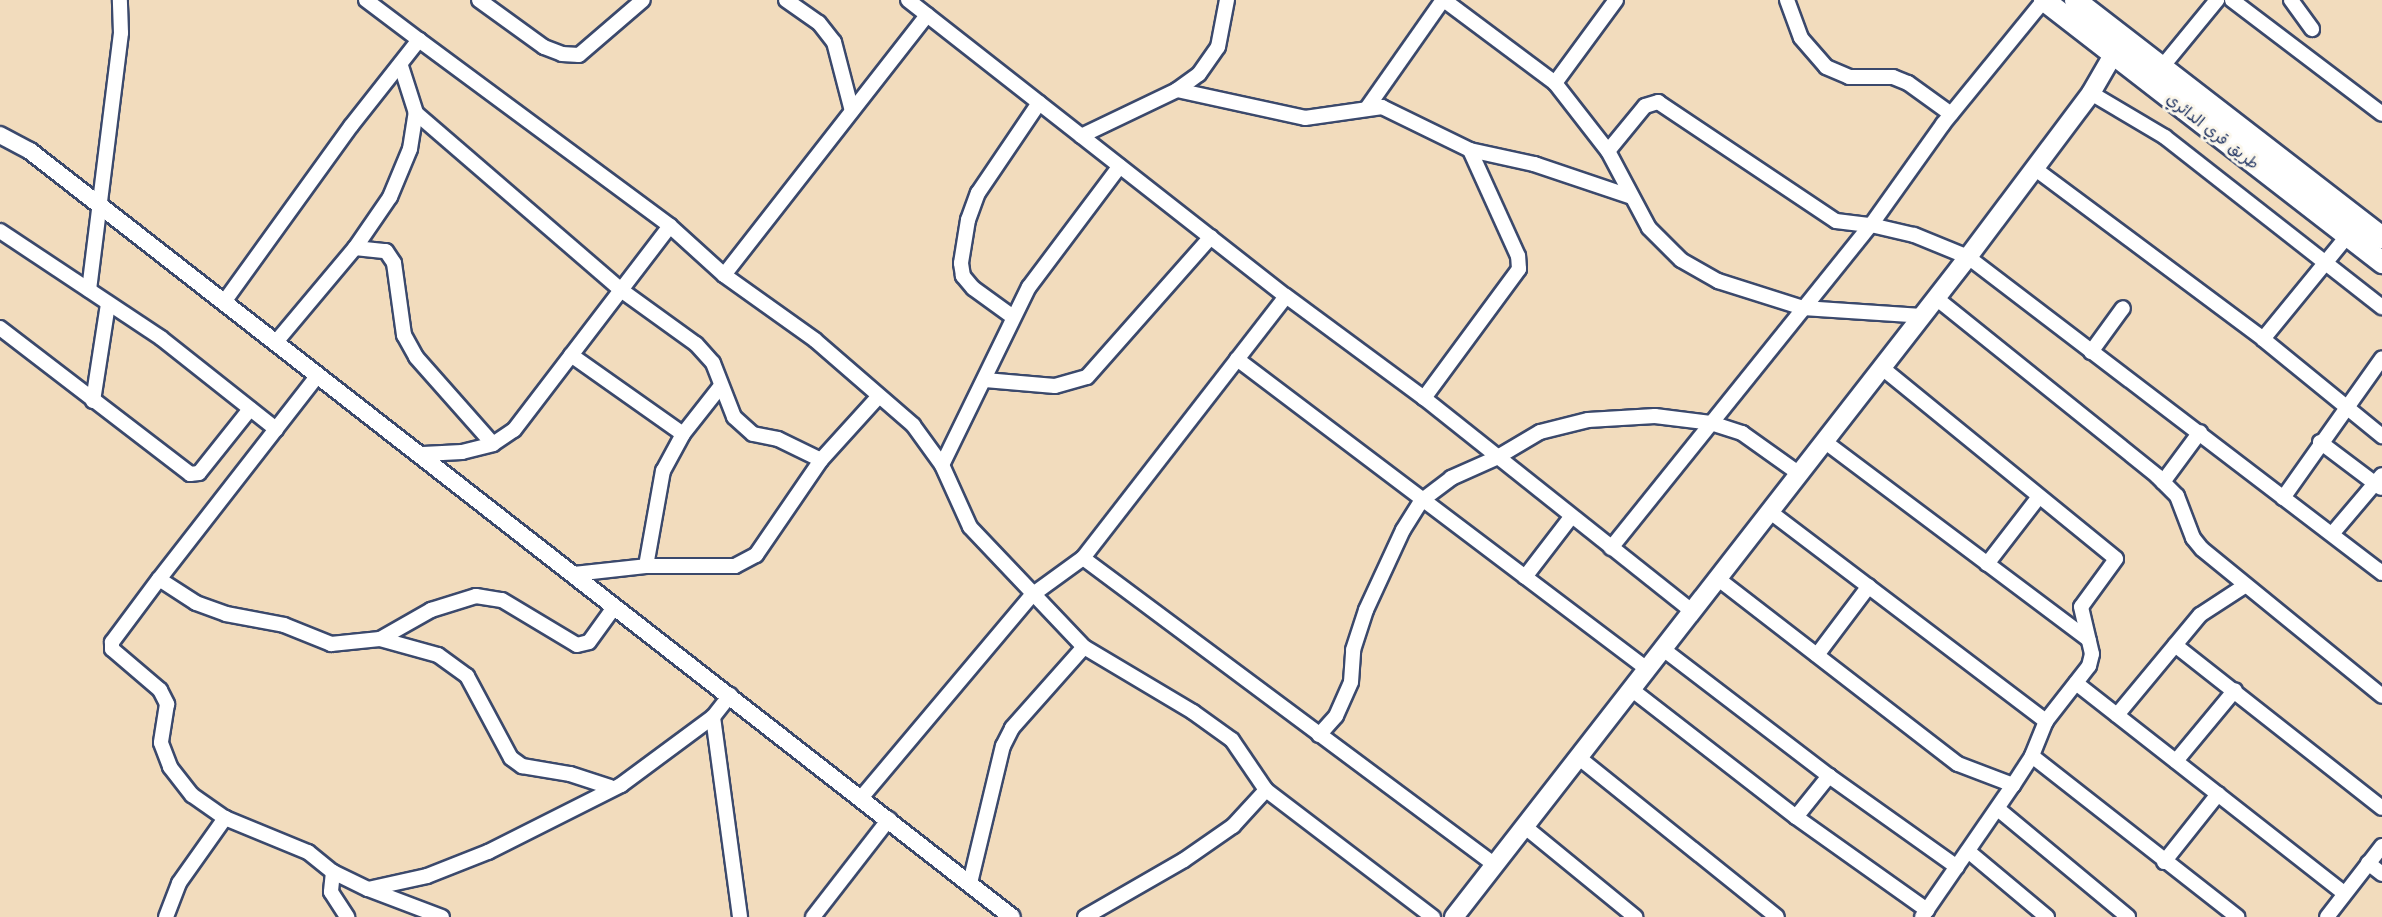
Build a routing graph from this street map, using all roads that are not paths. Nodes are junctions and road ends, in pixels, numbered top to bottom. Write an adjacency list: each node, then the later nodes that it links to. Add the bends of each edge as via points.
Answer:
1 (120, 0): 38 (street, via 121,33)
2 (366, 0): 18 (street)
3 (479, 0): 4 (street, via 544,47 579,55)
4 (643, 0)
5 (786, 0): 27 (street, via 819,23 834,42)
6 (908, 0): 16 (street)
7 (1227, 0): 23 (street, via 1218,47 1199,74)
8 (1444, 0): 22 (street); 26 (street)
9 (1616, 0): 22 (street)
10 (1787, 0): 29 (street, via 1801,38 1826,67 1849,77 1893,77 1908,83)
11 (2044, 0): 19 (highway, طريق قري الدائري); 29 (street)
12 (2074, 0): 19 (highway, طريق قري الدائري)
13 (2217, 0): 21 (street)
14 (2232, 0): 30 (street)
15 (2291, 0): 17 (street)
16 (927, 15): 25 (street); 27 (street)
17 (2312, 29)
18 (419, 40): 20 (street); 40 (street)
19 (2119, 47): 21 (highway, طريق قري الدائري); 24 (main road); 42 (highway, طريق قري الدائري)
20 (401, 66): 28 (street); 54 (street, via 351,126)
21 (2162, 68): 44 (highway, طريق قري الدائري)
22 (1555, 83): 34 (street)
23 (1177, 90): 26 (street, via 1305,118 1339,116); 32 (street)
24 (2091, 93): 36 (main road); 48 (street, via 2165,137)
25 (1039, 103): 32 (street); 60 (street, via 978,193 968,220 961,263 963,276 973,288)
26 (1367, 108): 33 (street, via 1382,107)
27 (852, 111): 49 (street)
28 (416, 113): 45 (street, via 410,149 390,197); 51 (street)
29 (1950, 114): 39 (street)
30 (2382, 114)
31 (0, 135): 38 (street, via 30,151)
32 (1081, 136): 35 (street)
33 (1470, 150): 37 (street, via 1534,164); 73 (street, via 1518,256 1519,269)
34 (1608, 152): 37 (street); 39 (street, via 1645,106 1658,102 1808,206 1836,222)
35 (1120, 166): 43 (street); 60 (street, via 1029,287)
36 (2034, 168): 46 (main road); 62 (street)
37 (1632, 197): 57 (street, via 1649,228 1681,260 1718,281)
38 (102, 206): 50 (street); 54 (street)
39 (1871, 225): 46 (street, via 1914,235); 57 (street)
40 (669, 226): 49 (street); 51 (street)
41 (0, 231): 50 (street)
42 (2348, 236): 47 (highway, طريق قري الدائري); 48 (street)
43 (1210, 237): 52 (street); 70 (street, via 1087,377 1055,386)
44 (2382, 237)
45 (355, 249): 63 (street); 84 (street, via 386,251 394,263 404,335 417,357)
46 (1968, 257): 53 (main road); 64 (street)
47 (2382, 262)
48 (2325, 264): 56 (street); 62 (street)
49 (724, 275): 72 (street, via 814,340)
50 (89, 290): 55 (street)
51 (621, 290): 65 (street); 71 (street, via 696,344 713,363)
52 (1286, 296): 67 (street); 73 (street)
53 (1936, 298): 59 (main road); 90 (street)
54 (225, 302): 63 (street)
55 (108, 304): 74 (street); 76 (street, via 161,338)
56 (2382, 307)
57 (1803, 308): 59 (street); 77 (street)
58 (2123, 308): 64 (street)
59 (1922, 316): 68 (main road)
60 (1013, 317): 70 (street)
61 (0, 328): 74 (street)
62 (2263, 339): 75 (street)
63 (276, 342): 69 (street)
64 (2091, 352): 79 (street)
65 (571, 355): 80 (street); 84 (street, via 514,430)
66 (2382, 358): 75 (street)
67 (1237, 359): 94 (street); 99 (street)
68 (1881, 367): 82 (main road); 92 (street)
69 (318, 375): 78 (street); 85 (street)
70 (985, 380): 88 (street)
71 (720, 387): 80 (street); 87 (street, via 735,417 753,434 778,439)
72 (879, 396): 87 (street); 88 (street, via 913,425)
73 (1424, 398): 86 (street)
74 (93, 401): 76 (street, via 195,474)
75 (2346, 408): 81 (street); 83 (street)
76 (250, 409): 78 (street)
77 (1711, 423): 86 (street, via 1655,416 1588,420 1540,432); 89 (street, via 1742,433); 98 (street)
78 (276, 429): 106 (street)
79 (2200, 432): 90 (street); 93 (street)
80 (683, 434): 101 (street, via 663,471)
81 (2382, 436)
82 (1824, 441): 89 (main road); 100 (street)
83 (2320, 442): 91 (street); 93 (street)
84 (493, 444): 85 (street, via 462,452)
85 (423, 454): 103 (street)
86 (1496, 458): 94 (street, via 1451,478); 96 (street)
87 (821, 460): 101 (street, via 756,555 735,566)
88 (942, 465): 109 (street, via 970,527)
89 (1798, 473): 95 (main road)
90 (2163, 482): 108 (street, via 2182,503 2196,544)
91 (2380, 483): 97 (street)
92 (2038, 498): 100 (street); 113 (street, via 2115,556 2114,566 2081,607)
93 (2283, 498): 97 (street)
94 (1421, 501): 104 (street); 127 (street, via 1366,610 1353,650 1351,682 1336,716)
95 (1769, 511): 105 (main road); 107 (street)
96 (1571, 517): 98 (street); 104 (street)
97 (2332, 534): 102 (street)
98 (1611, 549): 111 (street)
99 (1083, 558): 109 (street); 127 (street)
100 (1986, 564): 113 (street)
101 (646, 566): 103 (street)
102 (2382, 573)
103 (574, 574): 110 (street)
104 (1525, 577): 118 (street)
105 (1717, 578): 111 (main road); 117 (street)
106 (159, 579): 112 (street, via 196,603 226,614 284,625 331,644); 140 (street, via 112,642 112,649 160,690 167,704 161,743 170,767 192,795)
107 (1869, 586): 117 (street); 126 (street)
108 (2243, 587): 114 (street, via 2208,608); 123 (street)
109 (1032, 595): 115 (street); 136 (street)
110 (615, 606): 112 (street, via 589,642 577,645 502,600 476,596 431,610); 122 (street)
111 (1692, 611): 116 (main road)
112 (380, 639): 133 (street, via 438,655 467,676 511,758 522,766 570,774)
113 (2089, 640): 119 (street, via 2092,660)
114 (2175, 645): 121 (street); 124 (street)
115 (1084, 647): 134 (street, via 1193,711 1232,740); 151 (street, via 1012,728 1003,746)
116 (1662, 649): 118 (main road); 131 (street)
117 (1817, 655): 132 (street, via 1958,764)
118 (1647, 669): 120 (main road)
119 (2076, 683): 124 (street); 126 (street)
120 (1631, 689): 129 (main road); 139 (street)
121 (2235, 690): 130 (street); 137 (street)
122 (730, 695): 125 (street); 136 (street)
123 (2382, 696)
124 (2117, 715): 130 (street)
125 (713, 717): 133 (street, via 621,785); 158 (street)
126 (2046, 721): 128 (street)
127 (1319, 735): 147 (street)
128 (2032, 756): 132 (street); 145 (street)
129 (1578, 757): 142 (main road); 165 (street)
130 (2176, 761): 135 (street)
131 (1828, 776): 139 (street); 148 (street)
132 (2013, 785): 138 (street)
133 (610, 787): 152 (street, via 488,852 427,876)
134 (1266, 790): 161 (street, via 1233,826); 162 (street)
135 (2218, 794): 145 (street); 153 (street)
136 (861, 798): 141 (street)
137 (2382, 808)
138 (1998, 809): 144 (street); 167 (street)
139 (1796, 817): 154 (street)
140 (225, 818): 149 (street, via 283,838); 155 (street, via 179,883)
141 (889, 819): 151 (street); 159 (street)
142 (1524, 826): 147 (main road); 164 (street)
143 (2382, 846): 146 (street)
144 (1968, 851): 148 (street); 166 (street)
145 (2164, 861): 168 (street)
146 (2368, 863): 150 (street); 153 (street)
147 (1495, 865): 163 (main road)
148 (1957, 867): 154 (street)
149 (333, 872): 152 (street); 156 (street, via 331,892)
150 (2382, 874)
151 (970, 883): 160 (street)
152 (368, 889): 157 (street)
153 (2344, 893): 169 (street)
154 (1924, 913)
155 (166, 917)
156 (347, 917)
157 (442, 917)
158 (740, 917)
159 (813, 917)
160 (1012, 917)
161 (1085, 917)
162 (1433, 917)
163 (1454, 917)
164 (1635, 917)
165 (1777, 917)
166 (2047, 917)
167 (2128, 917)
168 (2237, 917)
169 (2327, 917)

